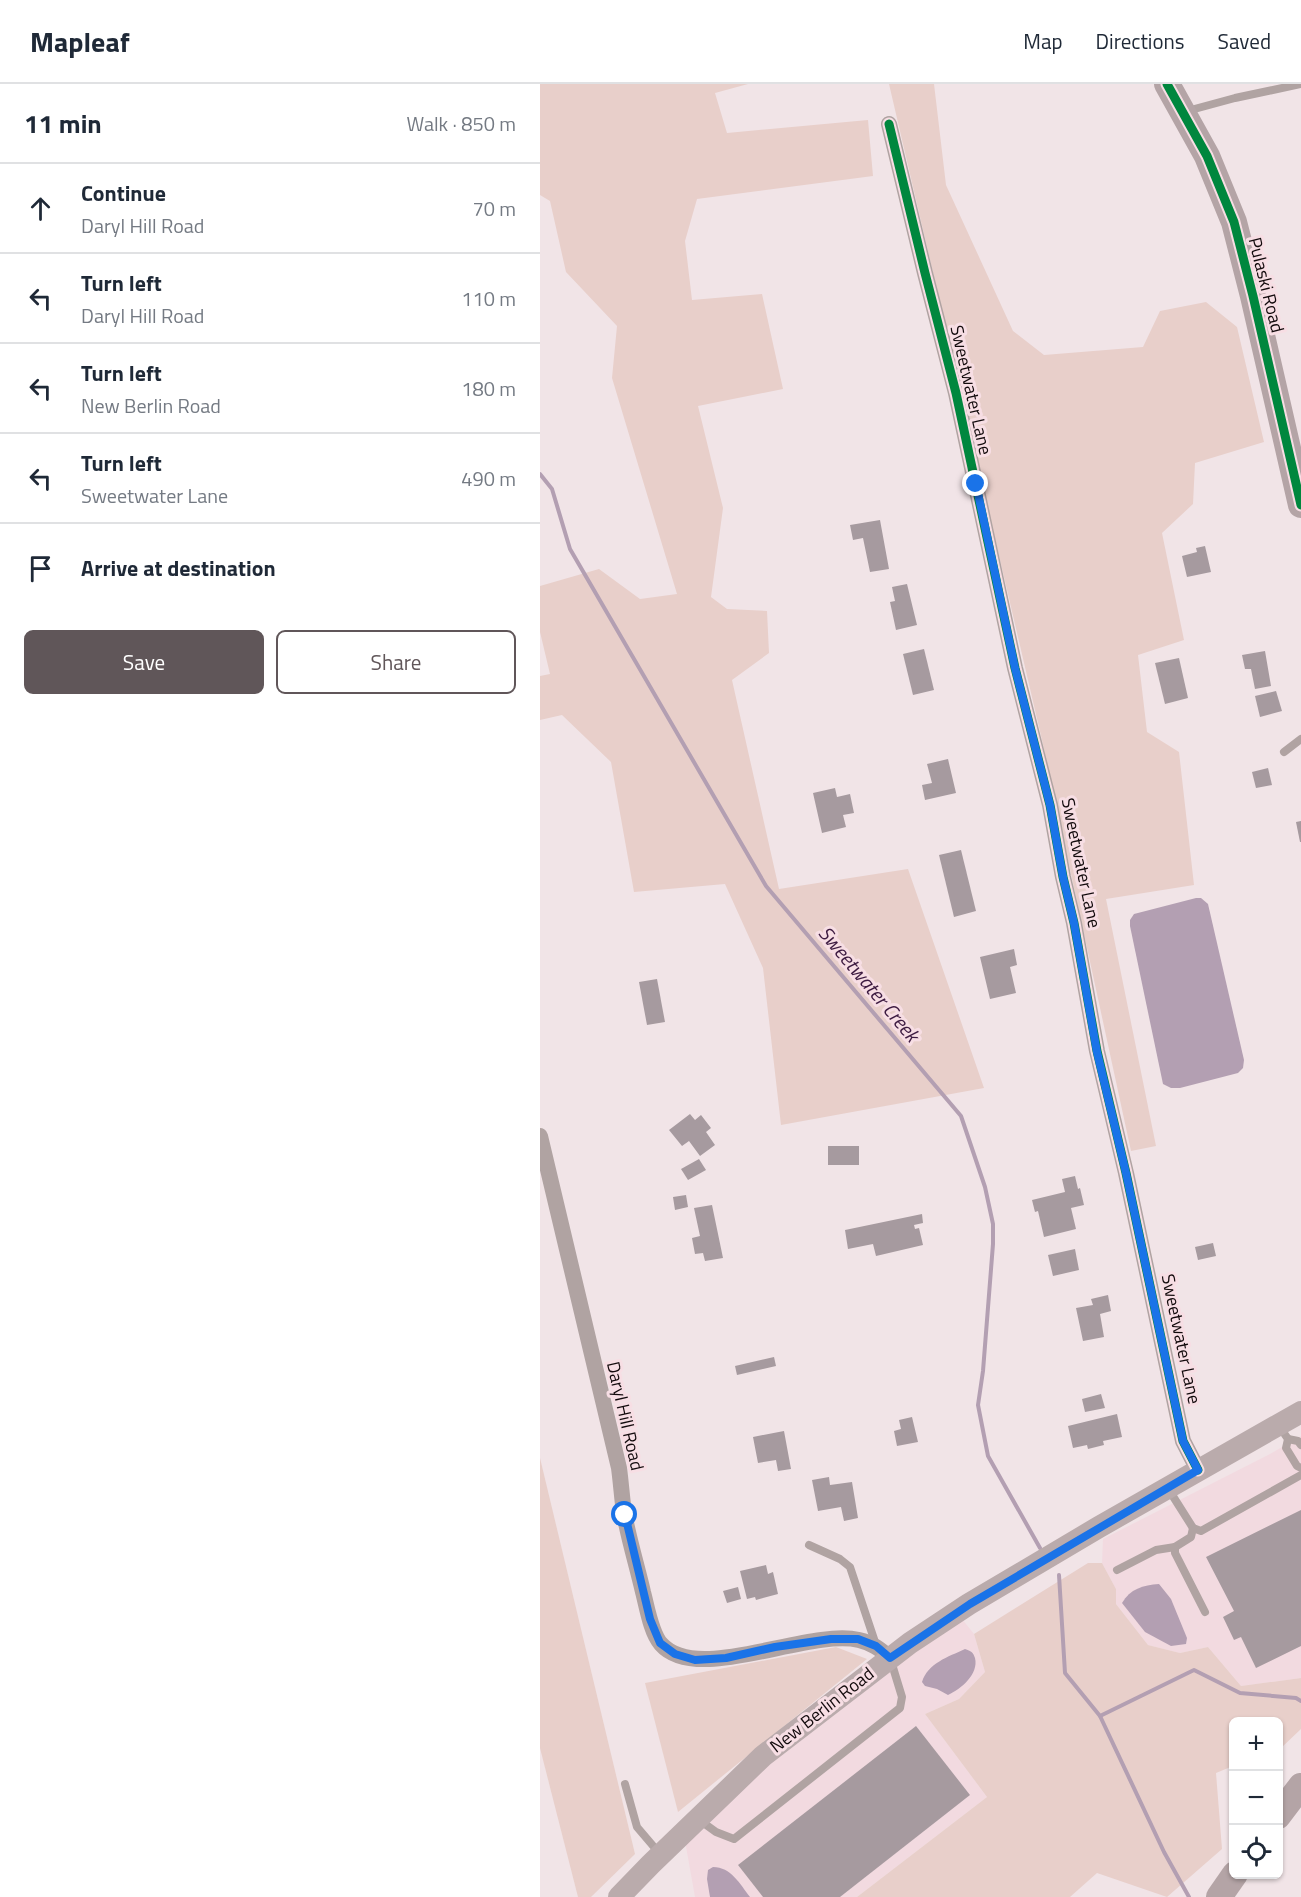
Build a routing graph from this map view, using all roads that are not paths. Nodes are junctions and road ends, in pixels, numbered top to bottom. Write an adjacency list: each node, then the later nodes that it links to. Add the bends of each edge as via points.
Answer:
1 (1167, 84): 3 (main road, Pulaski Road)
2 (1301, 84): 3 (lane)
3 (1184, 112): 5 (main road, Pulaski Road, via 1234,222)
4 (890, 124): 13 (street, Sweetwater Lane, via 1050,805 1097,1052 1183,1441)
5 (1301, 505)
6 (1301, 740): 7 (lane)
7 (1284, 752)
8 (540, 1136): 21 (street, Daryl Hill Road, via 619,1468 627,1526 650,1619 660,1643 675,1654 695,1660 831,1639 858,1639)
9 (1301, 1412): 10 (street, New Berlin Road)
10 (1283, 1432): 11 (lane); 12 (lane, via 1286,1448); 13 (street, New Berlin Road)
11 (1301, 1445)
12 (1301, 1468)
13 (1198, 1470): 15 (street, New Berlin Road)
14 (1301, 1475): 16 (lane, via 1201,1531)
15 (1167, 1488): 16 (lane); 21 (street, New Berlin Road)
16 (1193, 1528): 18 (lane, via 1191,1537)
17 (809, 1545): 21 (lane, via 850,1567)
18 (1175, 1547): 19 (lane, via 1156,1550); 20 (lane)
19 (1117, 1570)
20 (1205, 1612)
21 (883, 1652): 25 (street, New Berlin Road); 25 (lane, via 902,1697 900,1708 735,1839)
22 (625, 1784): 26 (lane, via 637,1827)
23 (1301, 1786): 24 (main road)
24 (1283, 1809)
25 (697, 1819): 26 (street, New Berlin Road)
26 (660, 1855): 28 (street, New Berlin Road)
27 (1232, 1879): 29 (main road)
28 (619, 1897)
29 (1219, 1897)

